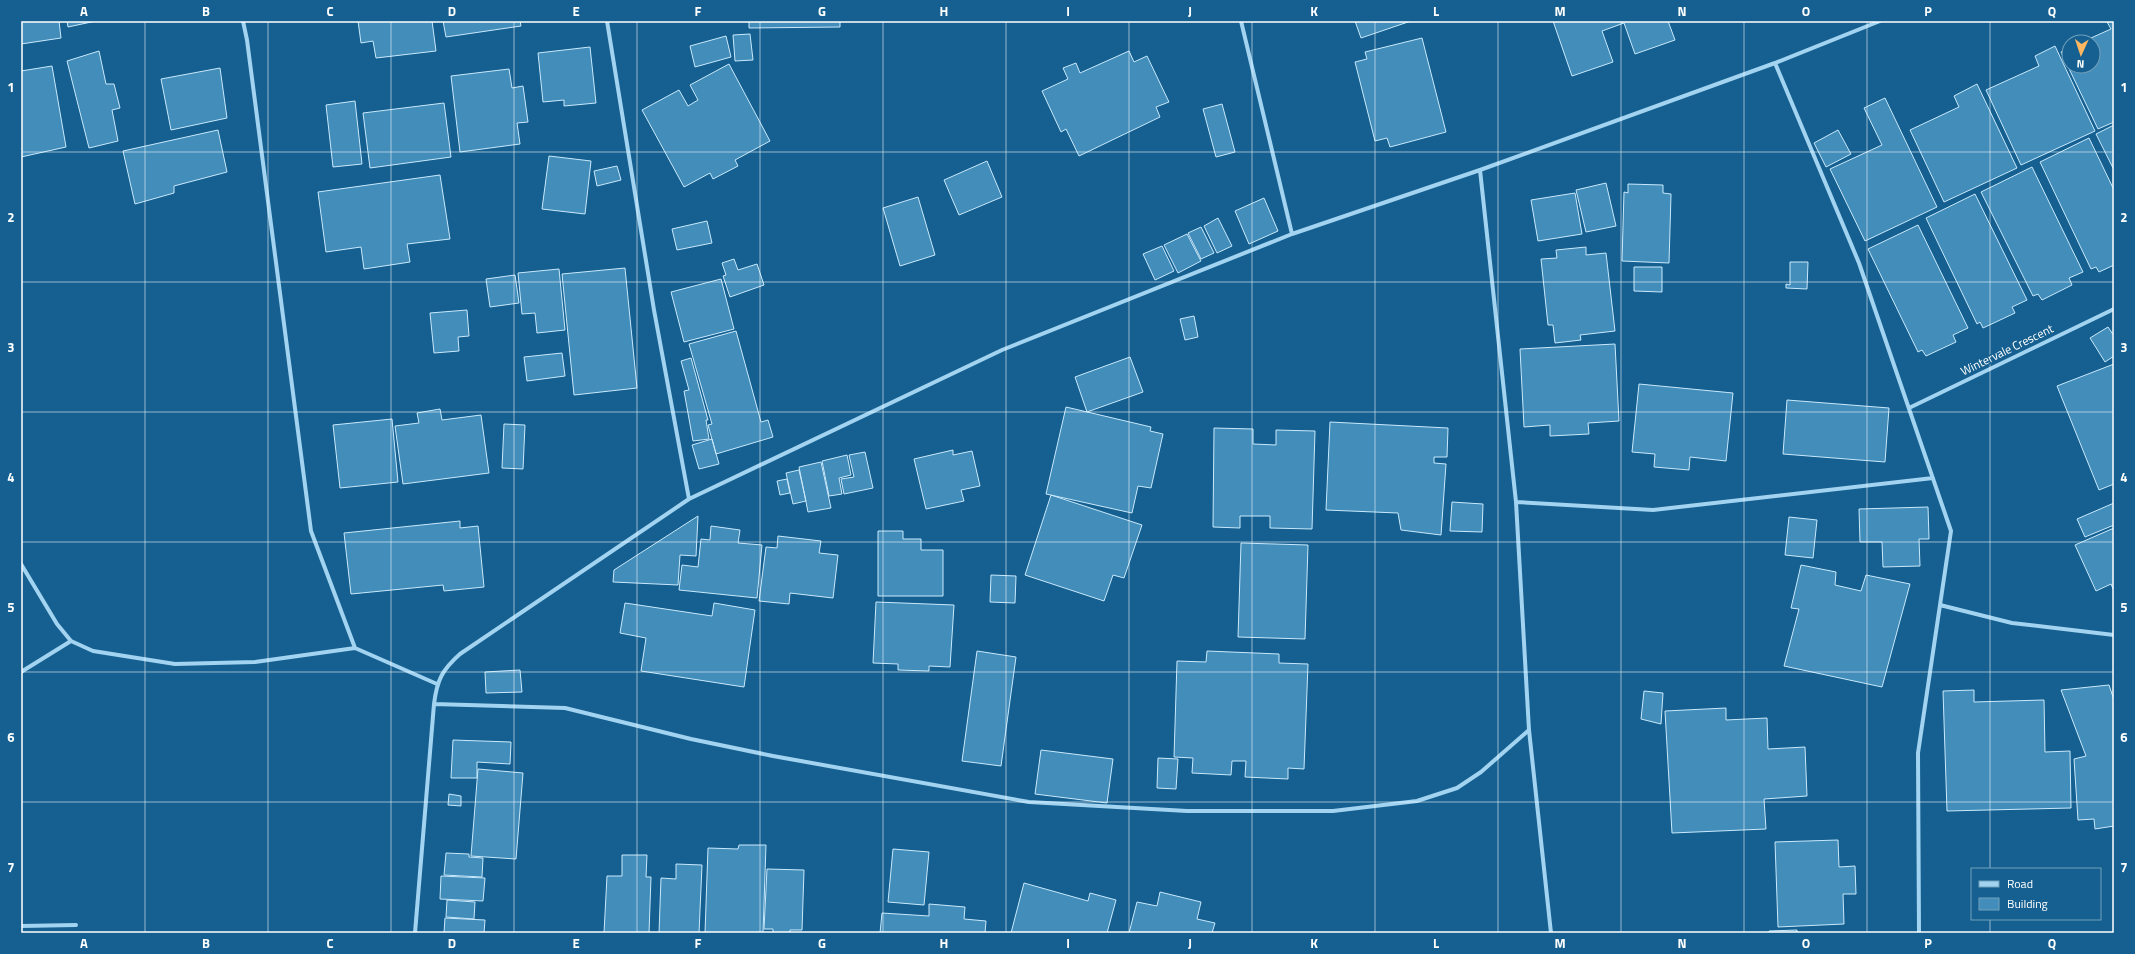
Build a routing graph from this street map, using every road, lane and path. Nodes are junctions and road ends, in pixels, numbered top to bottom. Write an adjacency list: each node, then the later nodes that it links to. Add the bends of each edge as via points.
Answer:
1 (243, 21): 17 (street, via 311,531)
2 (607, 21): 11 (street, via 654,310)
3 (1241, 21): 7 (street)
4 (1880, 21): 5 (street)
5 (1775, 63): 6 (street); 9 (street, via 1859,263)
6 (1480, 170): 7 (street); 12 (street)
7 (1292, 234): 11 (street, via 1002,350)
8 (2114, 309): 9 (street, Wintervale Crescent)
9 (1909, 408): 10 (street)
10 (1933, 478): 12 (street, via 1653,510); 14 (street, via 1951,531)
11 (689, 499): 19 (street, via 460,654 447,666)
12 (1516, 502): 21 (street)
13 (21, 564): 16 (street, via 57,624)
14 (1940, 605): 15 (street, via 2012,623); 26 (street, via 1918,753)
15 (2114, 635)
16 (71, 641): 17 (street, via 93,651 175,664 255,662); 18 (street)
17 (355, 648): 19 (street)
18 (21, 672)
19 (437, 684): 20 (street)
20 (434, 704): 21 (street, via 565,708 773,756 1029,802 1188,810 1333,811 1417,801 1457,788 1481,772); 24 (street)
21 (1529, 730): 25 (street)
22 (76, 925): 23 (street)
23 (21, 926)
24 (415, 933)
25 (1551, 933)
26 (1918, 933)

